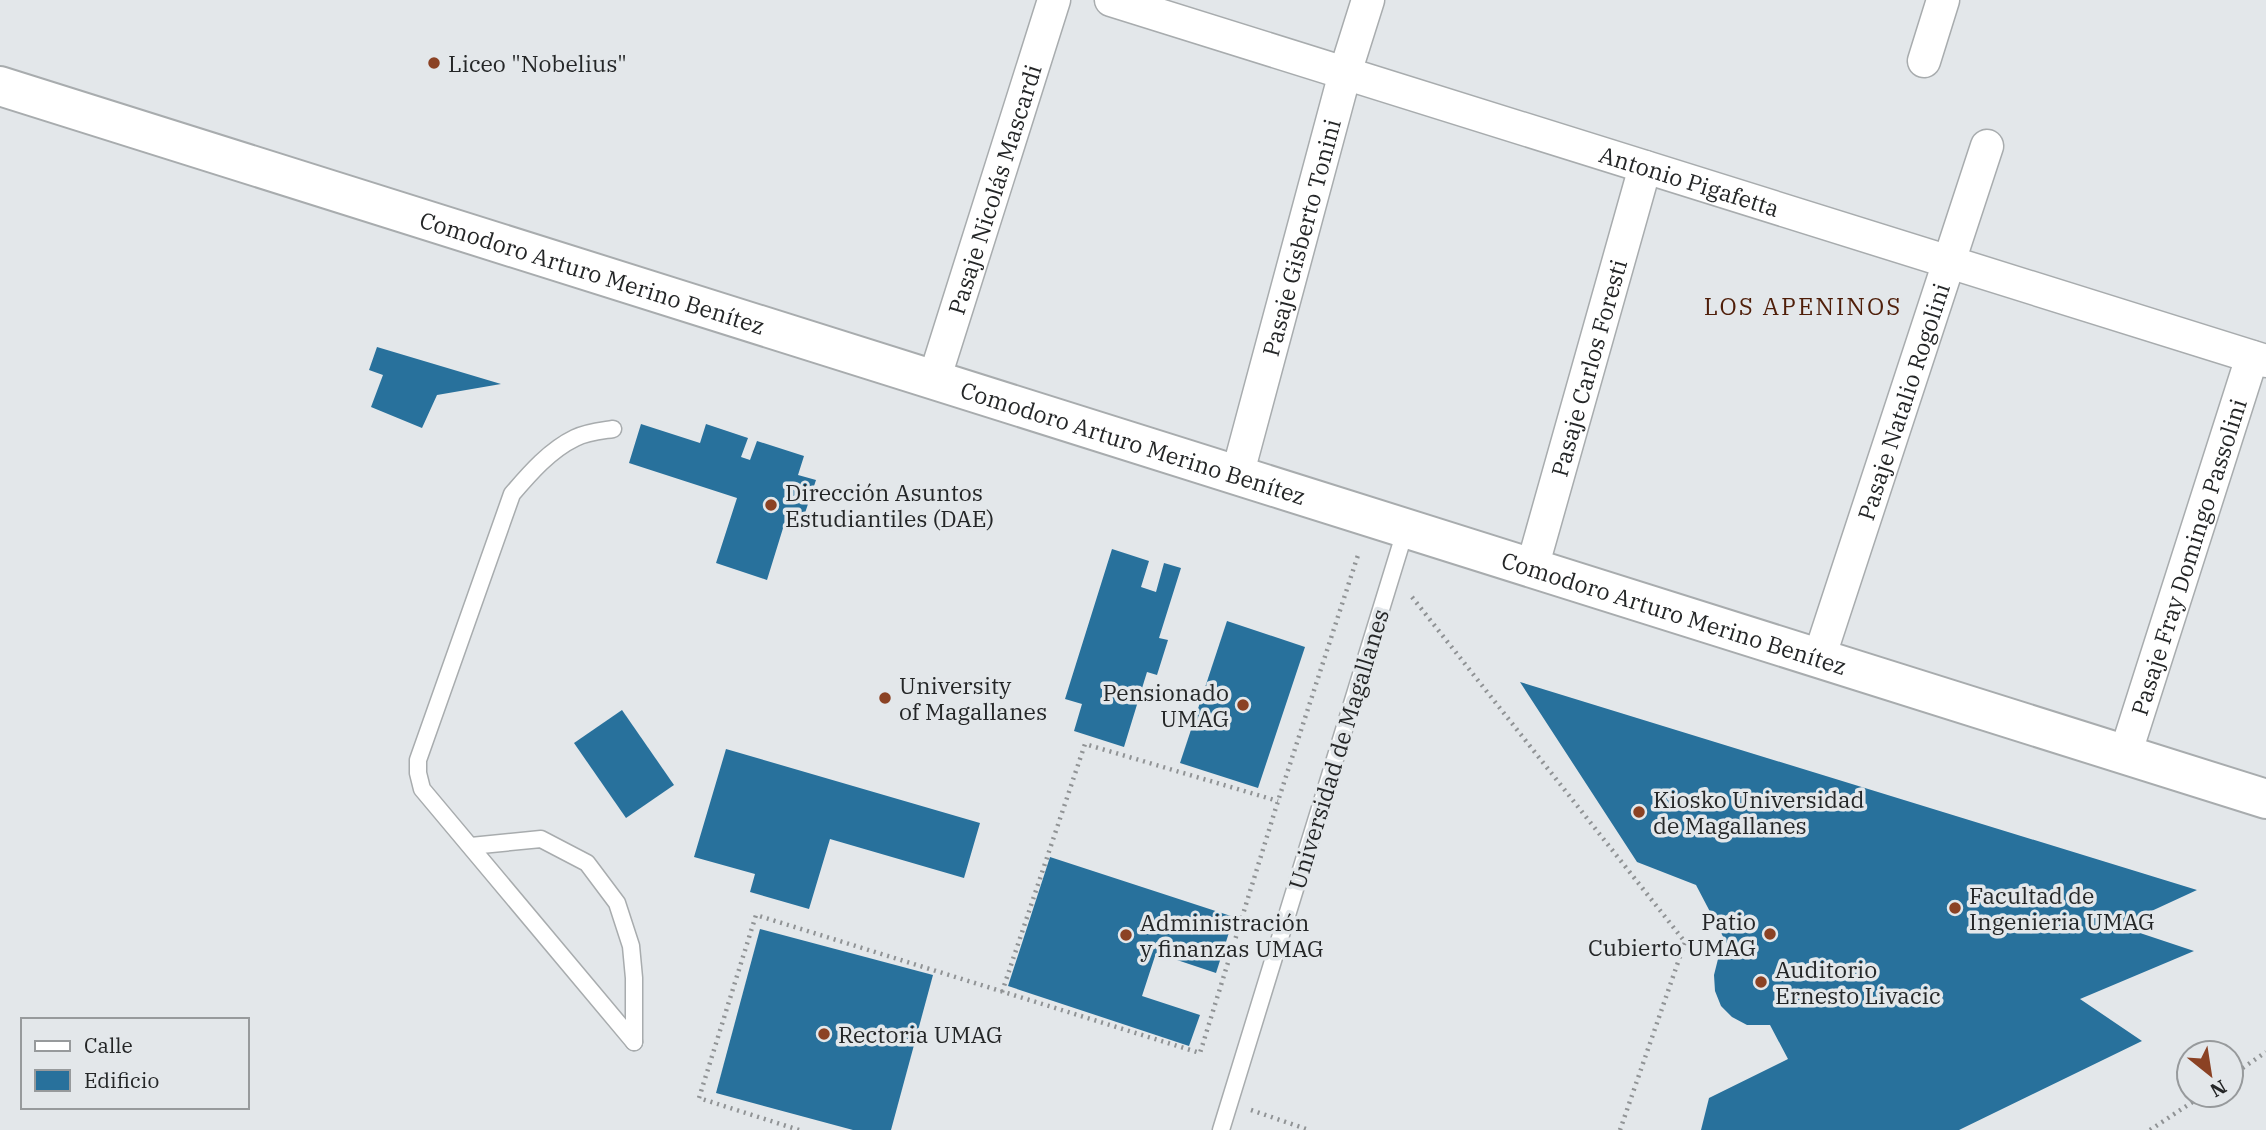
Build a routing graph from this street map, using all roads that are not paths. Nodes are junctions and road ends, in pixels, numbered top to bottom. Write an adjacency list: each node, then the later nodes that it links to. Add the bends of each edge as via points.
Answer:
1 (1054, 0): 12 (street, Pasaje Nicolás Mascardi)
2 (1111, 0): 6 (street, Antonio Pigafetta)
3 (1368, 0): 6 (street, Pasaje Gisberto Tonini)
4 (1943, 0): 5 (street)
5 (1924, 61)
6 (1345, 73): 9 (street, Antonio Pigafetta); 14 (street, Pasaje Gisberto Tonini)
7 (0, 86): 12 (main road, Comodoro Arturo Merino Benítez)
8 (1987, 146): 10 (street, Pasaje Natalio Rogolini)
9 (1646, 167): 10 (street, Antonio Pigafetta); 16 (street, Pasaje Carlos Foresti)
10 (1949, 261): 11 (street, Antonio Pigafetta); 17 (street, Pasaje Natalio Rogolini)
11 (2259, 359): 18 (street, Pasaje Fray Domingo Passolini)
12 (934, 380): 14 (main road, Comodoro Arturo Merino Benítez)
13 (613, 429): 20 (lane, via 574,438 532,471 512,494 418,760 422,789)
14 (1237, 475): 15 (main road, Comodoro Arturo Merino Benítez)
15 (1388, 523): 16 (main road, Comodoro Arturo Merino Benítez); 21 (lane, Universidad de Magallanes, via 1392,571)
16 (1532, 568): 17 (main road, Comodoro Arturo Merino Benítez)
17 (1819, 658): 18 (main road, Comodoro Arturo Merino Benítez)
18 (2125, 755): 19 (main road, Comodoro Arturo Merino Benítez)
19 (2266, 799)
20 (471, 846): 20 (lane, via 625,1032 634,1042 631,946 617,903 587,863 541,839)
21 (1221, 1130)

